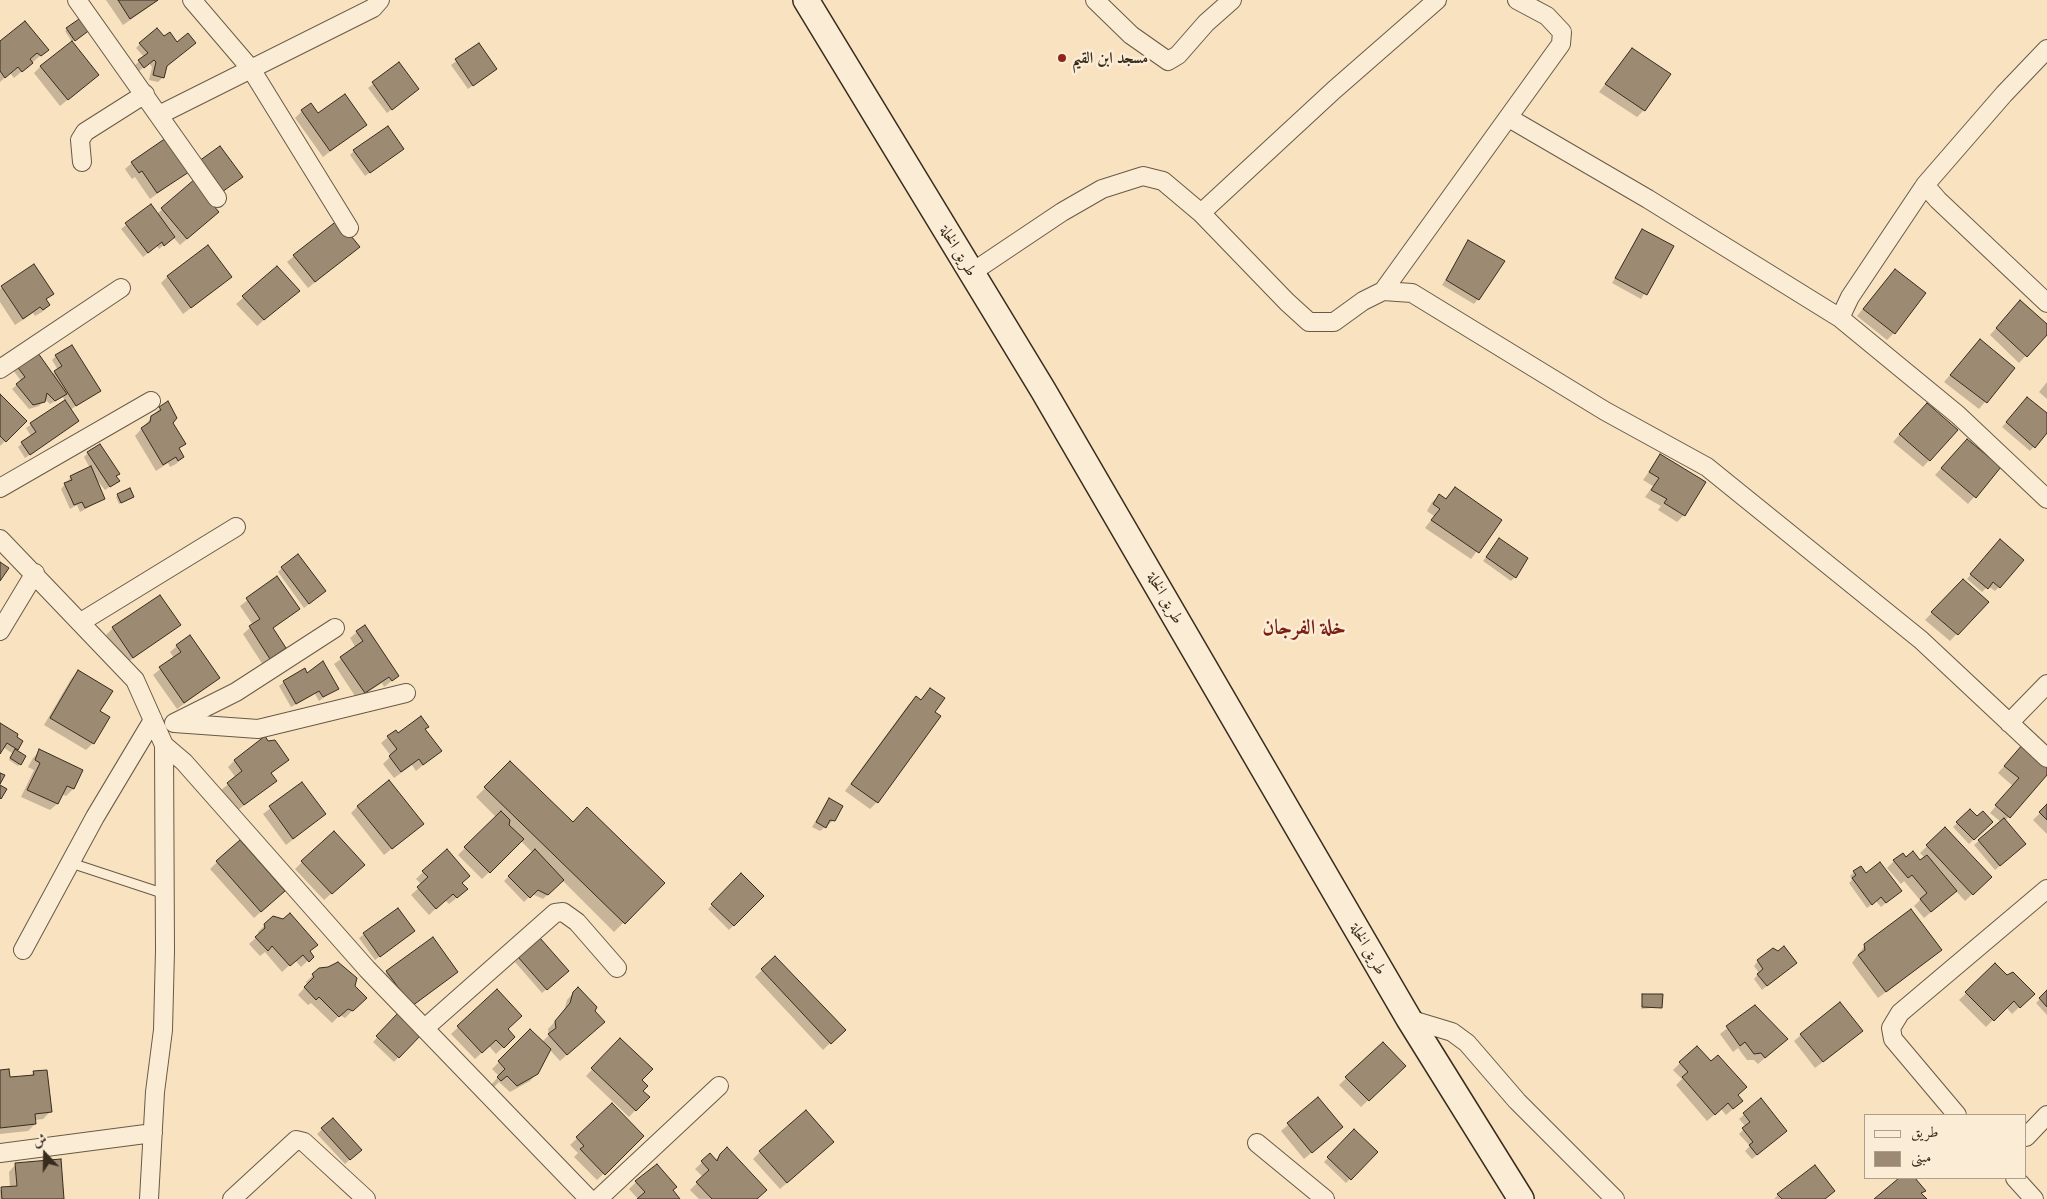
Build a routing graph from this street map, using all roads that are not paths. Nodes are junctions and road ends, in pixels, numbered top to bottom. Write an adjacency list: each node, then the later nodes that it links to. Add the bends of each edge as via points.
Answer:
1 (77, 0): 11 (street)
2 (192, 0): 10 (street)
3 (380, 0): 10 (street, via 373,8)
4 (806, 0): 19 (street, طريق الخلة)
5 (1094, 0): 6 (street, via 1131,35 1168,61 1178,55)
6 (1232, 0)
7 (1438, 0): 17 (street, via 1334,90)
8 (1517, 0): 13 (street, via 1547,16 1562,32 1561,44)
9 (2047, 49): 15 (street)
10 (251, 70): 12 (street); 18 (street)
11 (145, 94): 12 (street); 14 (street, via 85,132 80,140)
12 (159, 115): 16 (street)
13 (1509, 118): 21 (street); 23 (street, via 1648,199)
14 (82, 162)
15 (1926, 185): 22 (street, via 1938,200); 23 (street, via 1850,297)
16 (218, 198)
17 (1201, 213): 19 (street, via 1163,181 1143,176 1102,190 1062,212); 21 (street, via 1309,322 1334,322 1363,301)
18 (349, 228)
19 (971, 273): 45 (street, طريق الخلة, via 1043,390)
20 (121, 288): 24 (street)
21 (1384, 291): 37 (street, via 1412,293 1605,411 1707,468 1920,640)
22 (2046, 300)
23 (1840, 318): 27 (street, via 1958,415)
24 (0, 369)
25 (151, 401): 26 (street)
26 (0, 488)
27 (2047, 499)
28 (236, 527): 31 (street)
29 (0, 539): 30 (street)
30 (35, 573): 31 (street); 33 (street)
31 (81, 622): 38 (street, via 135,680)
32 (335, 628): 36 (street, via 236,692)
33 (0, 631)
34 (2047, 684): 37 (street)
35 (406, 693): 36 (street, via 258,729)
36 (174, 723): 38 (street)
37 (2009, 723): 39 (street)
38 (158, 732): 40 (street); 42 (street); 46 (street, via 367,969)
39 (2047, 758)
40 (71, 863): 42 (lane); 43 (street)
41 (2047, 890): 48 (street, via 1900,1013 1891,1028 1893,1039)
42 (165, 894): 50 (street, via 163,1030)
43 (23, 950)
44 (617, 968): 46 (street, via 577,922 563,912 554,912)
45 (1409, 1019): 61 (street, طريق الخلة); 62 (street, via 1452,1032 1467,1043 1517,1101)
46 (425, 1028): 58 (street)
47 (719, 1086): 59 (street)
48 (1956, 1114)
49 (2047, 1115): 51 (street)
50 (153, 1133): 53 (street); 55 (street)
51 (2027, 1136)
52 (1257, 1143): 60 (street)
53 (0, 1153)
54 (2016, 1179): 63 (street)
55 (149, 1199)
56 (232, 1199): 57 (street, via 296,1140 304,1142)
57 (366, 1199)
58 (589, 1199)
59 (598, 1199)
60 (1324, 1199)
61 (1521, 1199)
62 (1614, 1199)
63 (2034, 1199)

